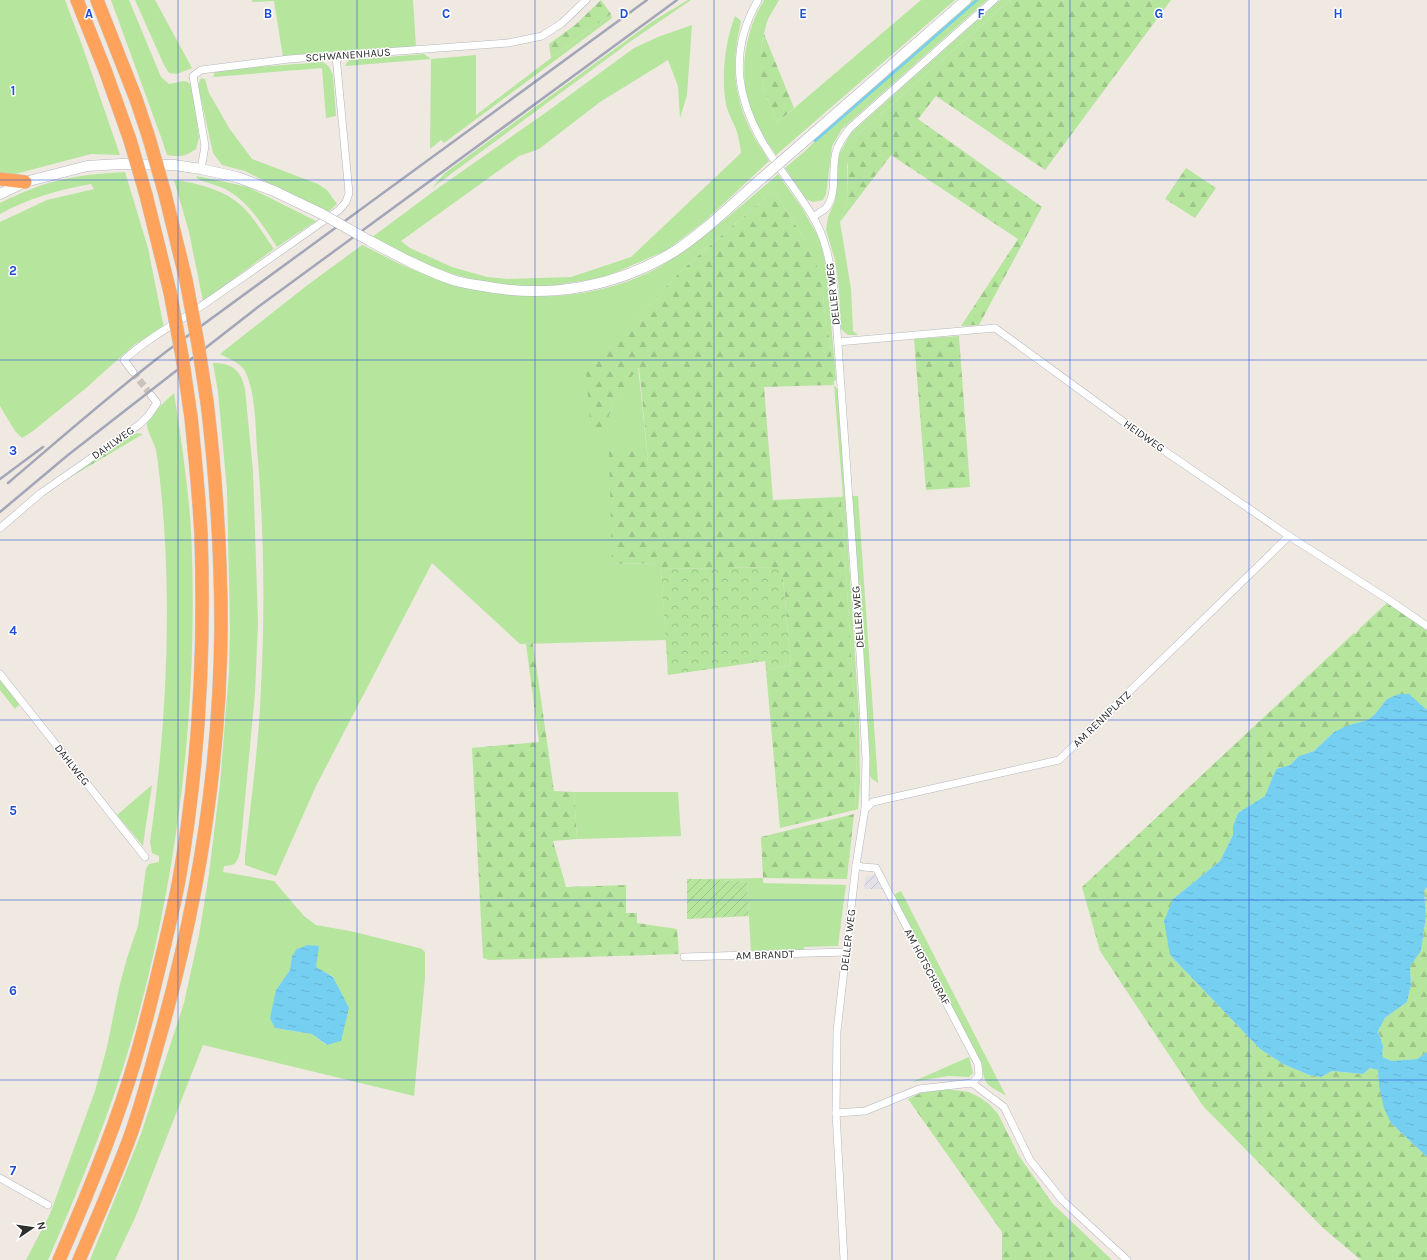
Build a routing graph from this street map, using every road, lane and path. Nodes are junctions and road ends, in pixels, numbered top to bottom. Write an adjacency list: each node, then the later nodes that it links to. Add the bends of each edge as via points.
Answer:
1 (77, 0): 29 (highway, bridge, via 130,140 170,292 191,417 201,531 202,664 190,810 179,882 157,977 136,1058 101,1159)
2 (97, 0): 30 (highway, bridge, via 136,99 165,194 186,280 213,453 221,621 215,747 207,819 176,978 129,1140)
3 (586, 0): 7 (street, SCHWANENHAUS, via 562,24 542,36 508,43)
4 (758, 0): 12 (street, DELLER WEG, via 749,16 739,55 742,93 756,131)
5 (966, 0): 8 (main road, bridge, via 716,219 676,250 634,272 583,288 519,292 457,281 419,266 274,191 237,177)
6 (994, 0): 12 (street, via 850,128 836,151 830,202)
7 (336, 56): 8 (street, SCHWANENHAUS, via 201,70 193,76 205,146); 14 (street, via 349,193 346,202 339,210 272,257 170,328 142,344 124,360)
8 (201, 169): 10 (main road, via 174,165 87,166)
9 (0, 179): 10 (highway)
10 (25, 182): 11 (main road)
11 (0, 194)
12 (813, 217): 13 (street, DELLER WEG, via 823,237 830,261)
13 (838, 342): 17 (street, HEIDWEG, via 995,328 1150,441); 20 (street, DELLER WEG, via 865,729)
14 (133, 372)
15 (151, 395): 16 (street, DAHLWEG, via 157,403 140,424 41,493)
16 (0, 528)
17 (1289, 536): 18 (street, HEIDWEG); 20 (street, AM RENNPLATZ, via 1059,760 872,802)
18 (1427, 626)
19 (0, 674): 21 (street, DAHLWEG)
20 (864, 809): 22 (street, DELLER WEG)
21 (145, 857)
22 (856, 865): 23 (street, DELLER WEG); 25 (street, AM HOTSCHGRAF, via 876,868 978,1064 980,1076)
23 (846, 952): 24 (street, AM BRANDT); 26 (street, DELLER WEG, via 837,1031)
24 (684, 957)
25 (972, 1083): 26 (street, via 919,1089 865,1111); 32 (street, via 1004,1107 1030,1160 1062,1200)
26 (836, 1113): 31 (street, DELLER WEG)
27 (0, 1178): 28 (street)
28 (48, 1205)
29 (59, 1260)
30 (79, 1260)
31 (844, 1260)
32 (1127, 1260)

